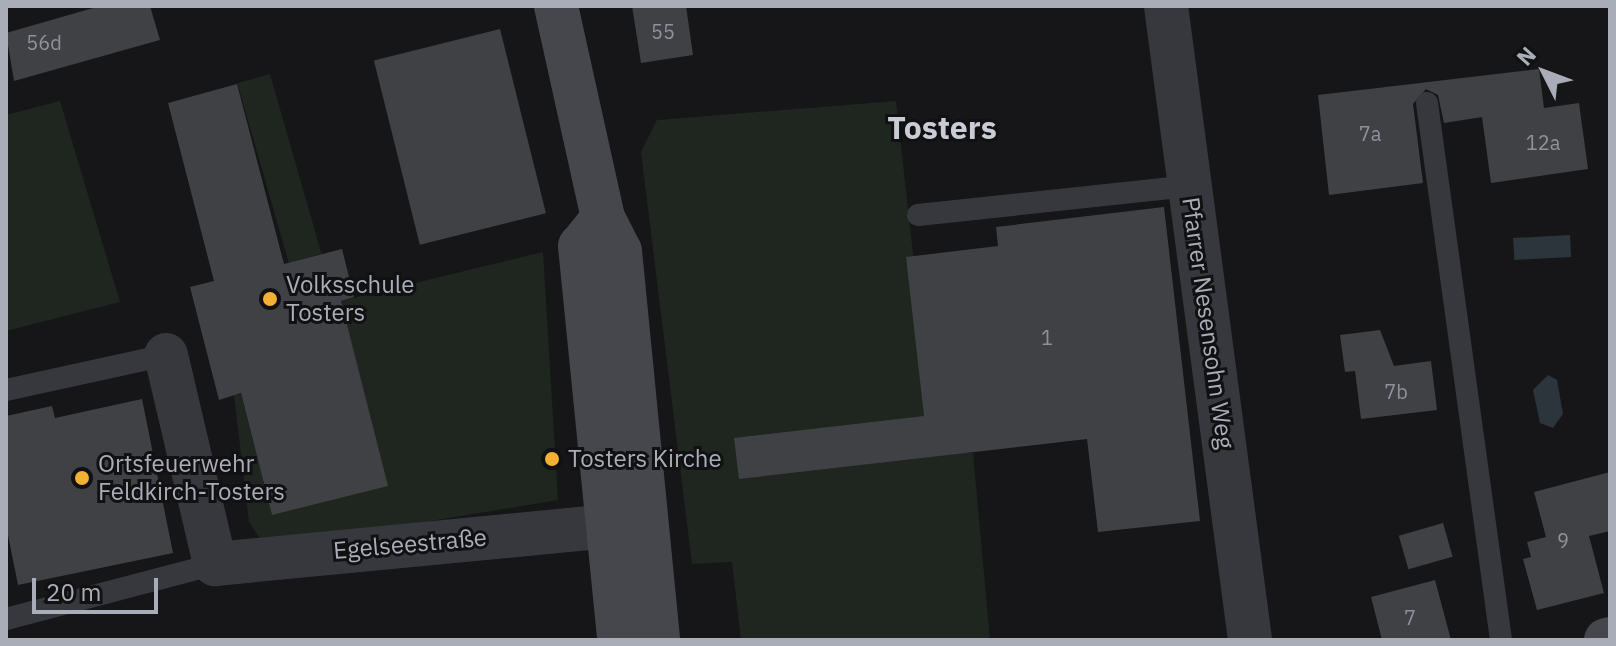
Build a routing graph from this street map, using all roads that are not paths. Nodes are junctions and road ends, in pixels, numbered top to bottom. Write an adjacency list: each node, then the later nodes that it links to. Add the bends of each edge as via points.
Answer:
1 (556, 6): 8 (main road, via 603,218 580,246)
2 (1166, 6): 4 (street, Pfarrer Nesensohn Weg)
3 (1427, 103): 14 (lane)
4 (1190, 186): 5 (lane); 13 (street, Pfarrer Nesensohn Weg)
5 (918, 215)
6 (166, 355): 7 (lane); 9 (street)
7 (6, 390)
8 (625, 524): 9 (street, Egelseestraße); 11 (main road); 12 (main road)
9 (215, 564): 10 (lane, Egelseestraße)
10 (6, 619)
11 (619, 640)
12 (658, 640)
13 (1250, 640)
14 (1501, 640)

